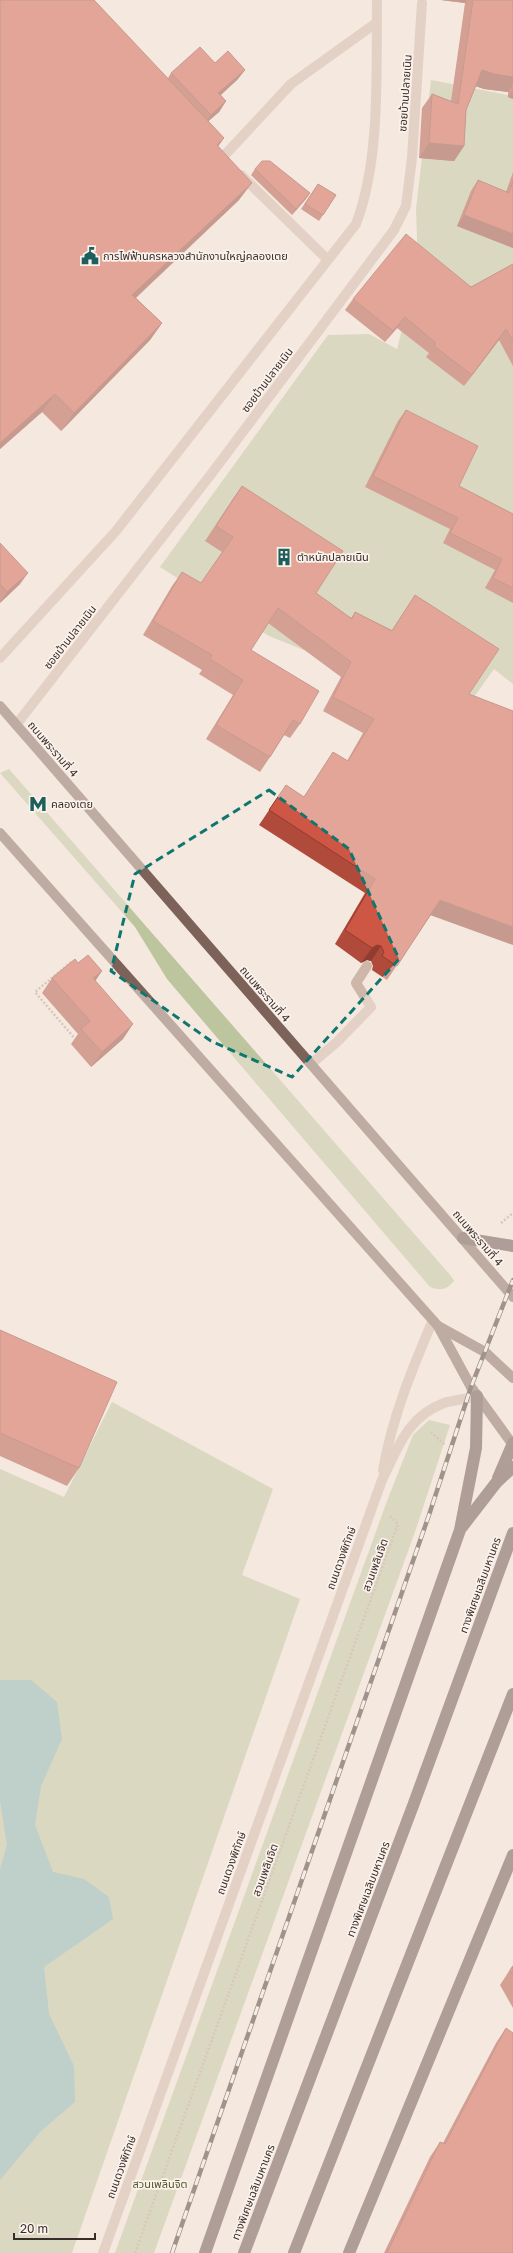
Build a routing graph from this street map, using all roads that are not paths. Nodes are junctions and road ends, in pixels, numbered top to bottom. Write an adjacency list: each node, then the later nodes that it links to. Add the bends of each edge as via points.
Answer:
1 (377, 0): 3 (street)
2 (422, 3): 7 (street, ซอยบ้านปลายเนิน, via 412,158 406,206 394,230 207,479)
3 (376, 23): 4 (street, via 375,118 363,205 356,224); 4 (street, via 291,84 226,160)
4 (327, 259): 5 (street, via 116,531)
5 (0, 658)
6 (0, 706): 7 (main road, ถนนพระรามที่ 4)
7 (16, 725): 10 (main road, ถนนพระรามที่ 4)
8 (0, 833): 14 (main road)
9 (367, 966): 10 (street, via 356,984 371,1007)
10 (311, 1064): 11 (main road, ถนนพระรามที่ 4)
11 (462, 1238): 12 (highway); 13 (main road, ถนนพระรามที่ 4)
12 (513, 1246)
13 (513, 1297)
14 (435, 1323): 15 (main road, via 485,1352); 16 (main road); 19 (street, ถนนดวงพิทักษ์, via 414,1363 388,1438)
15 (513, 1378)
16 (477, 1396): 17 (main road); 19 (street, ถนนดวงพิทักษ์, via 430,1409 409,1427); 21 (highway, via 476,1448)
17 (513, 1444): 20 (highway)
18 (513, 1467): 20 (highway)
19 (382, 1480): 25 (street, ถนนดวงพิทักษ์)
20 (496, 1483): 21 (highway)
21 (460, 1530): 26 (highway)
22 (513, 1533): 27 (highway, ทางพิเศษเฉลิมมหานคร)
23 (513, 1694): 28 (highway)
24 (513, 1855): 29 (highway)
25 (103, 2253)
26 (205, 2253)
27 (244, 2253)
28 (294, 2253)
29 (349, 2253)

